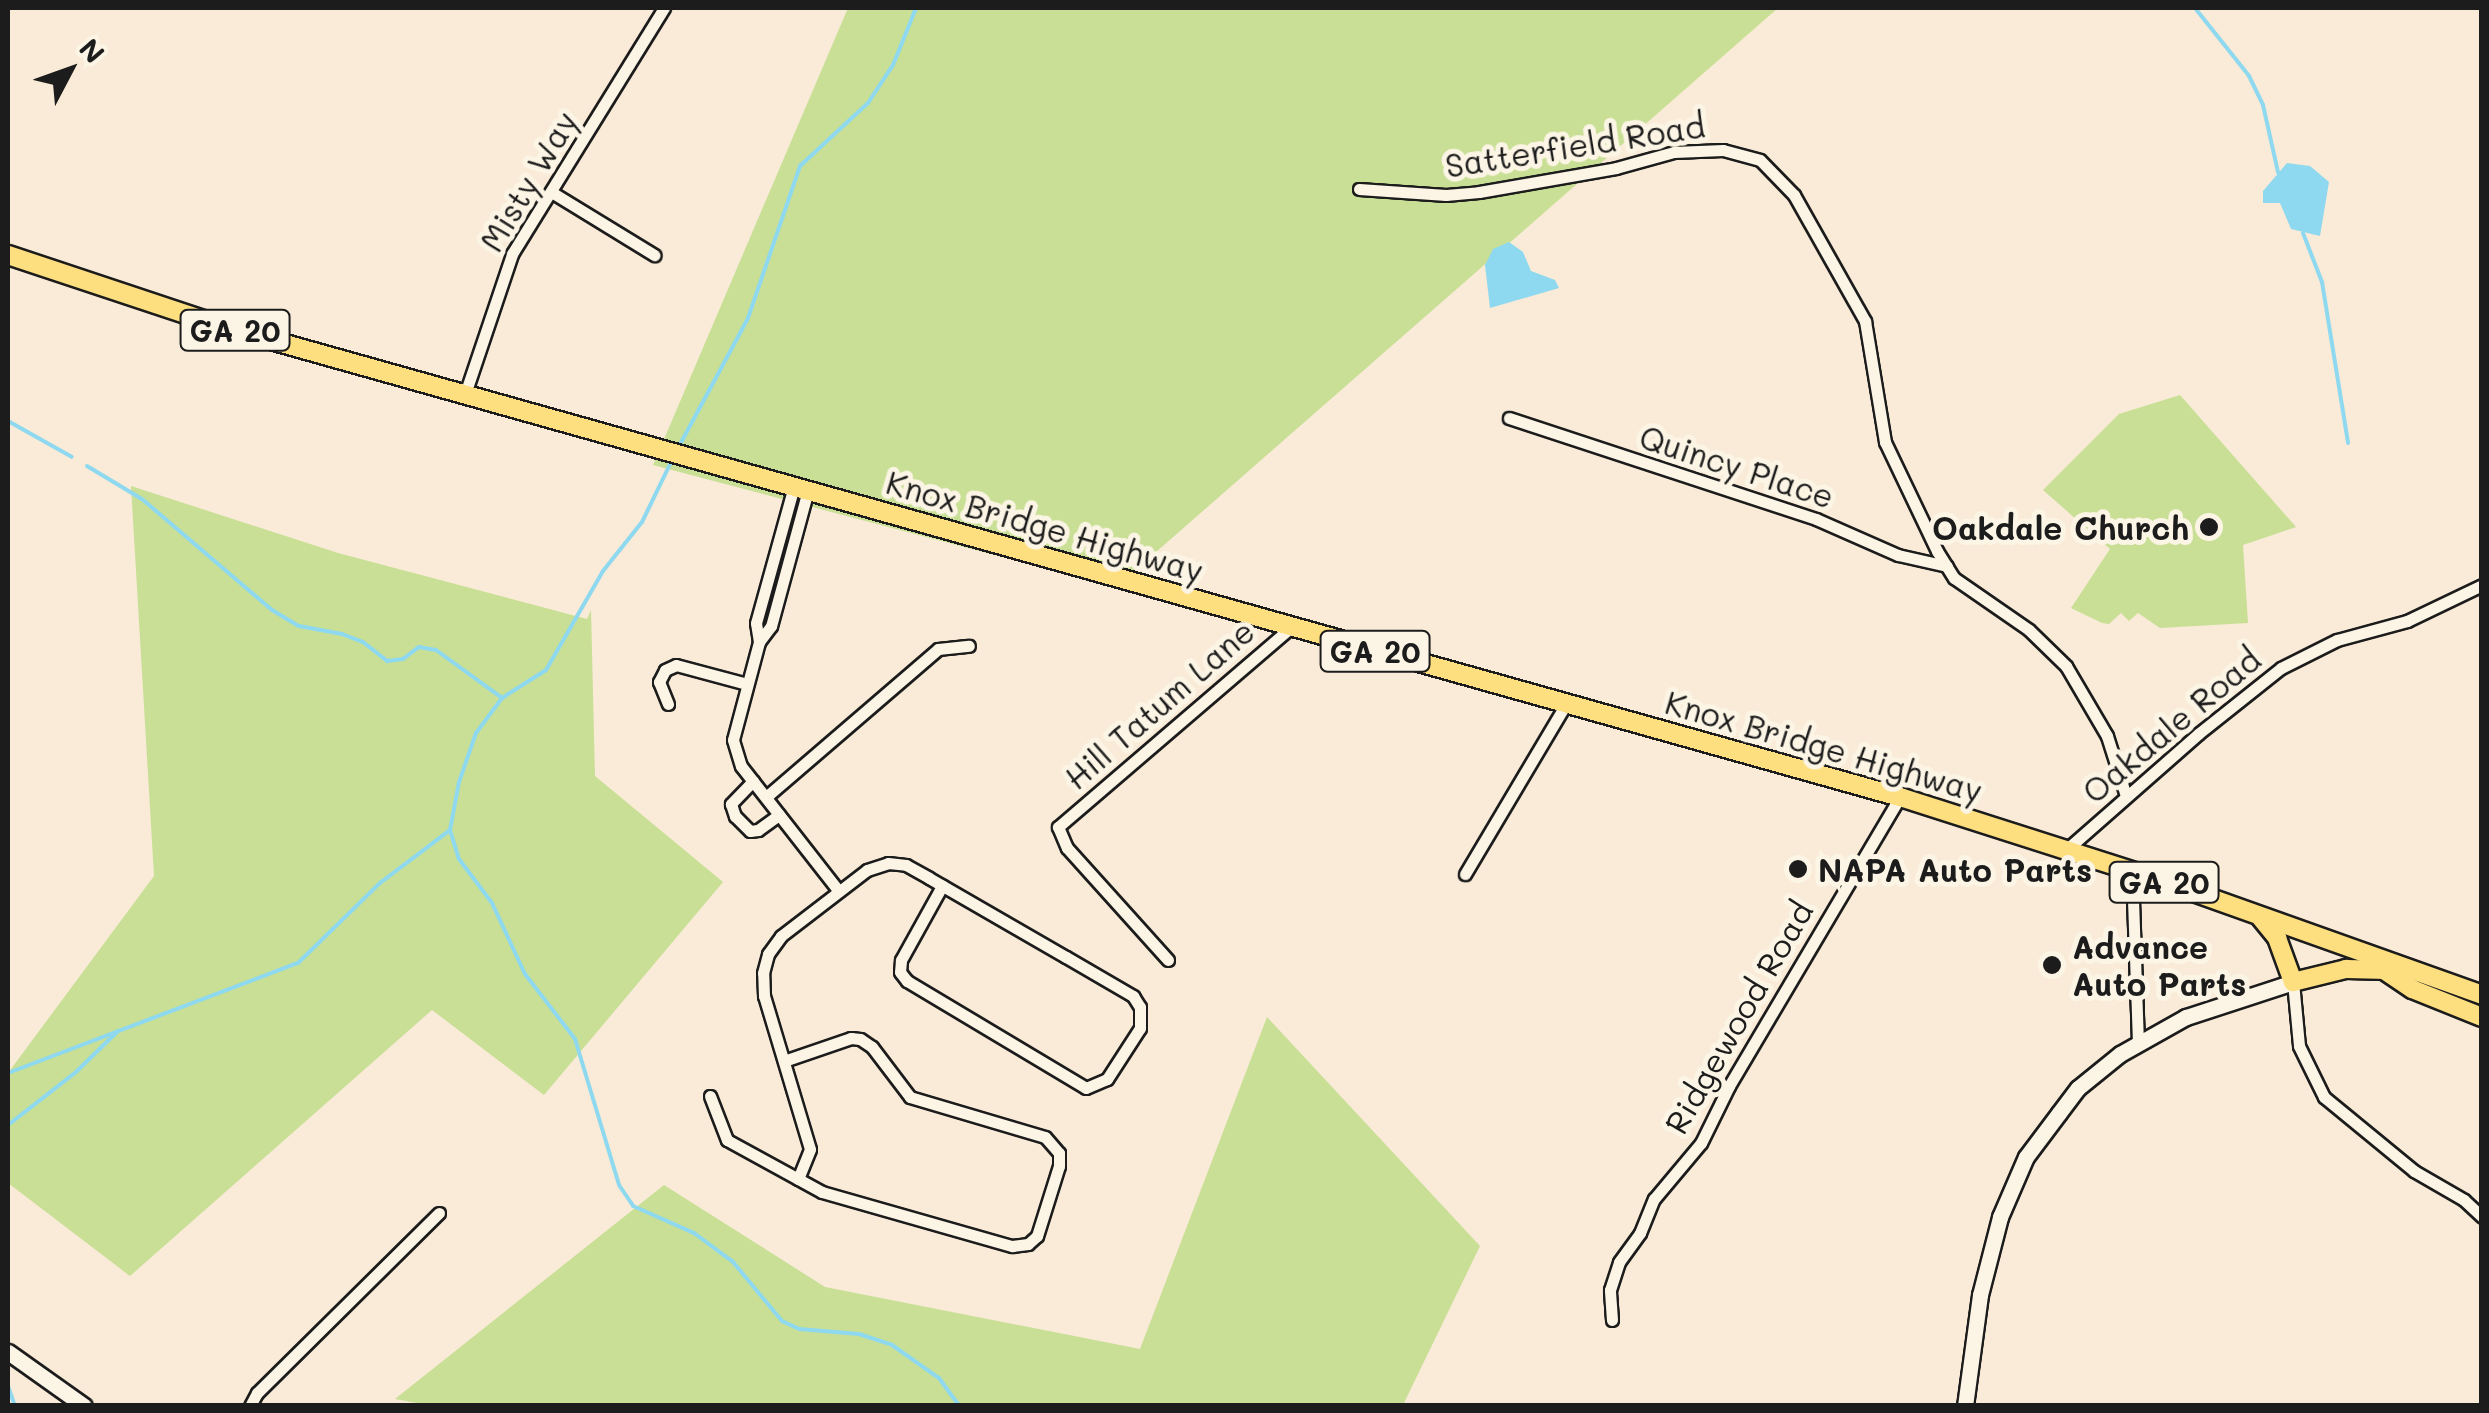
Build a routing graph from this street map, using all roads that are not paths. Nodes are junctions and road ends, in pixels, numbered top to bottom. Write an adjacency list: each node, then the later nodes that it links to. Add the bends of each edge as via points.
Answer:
1 (664, 8): 3 (street, Misty Way)
2 (1360, 189): 9 (street, Satterfield Road, via 1479,192 1674,152 1723,150 1760,160 1794,194 1866,321 1885,442)
3 (552, 193): 5 (street); 6 (street, Misty Way, via 512,254)
4 (8, 255): 6 (main road, Knox Bridge Highway / GA 20, via 211,324)
5 (654, 255)
6 (465, 394): 8 (main road, Knox Bridge Highway / GA 20)
7 (1510, 418): 9 (street, Quincy Place, via 1816,518 1898,555)
8 (801, 488): 11 (main road, Knox Bridge Highway / GA 20); 13 (street, via 756,623 759,642)
9 (1947, 566): 17 (street, Satterfield Road, via 1970,593 2029,630 2066,666 2106,736)
10 (2482, 585): 17 (street, Oakdale Road, via 2281,668)
11 (1291, 627): 15 (main road, Knox Bridge Highway / GA 20); 27 (street, Hill Tatum Lane, via 1058,827 1067,848)
12 (969, 646): 18 (street, via 938,649)
13 (747, 684): 14 (street, via 676,665 660,682); 16 (street, via 733,740)
14 (668, 704)
15 (1566, 704): 19 (main road, Knox Bridge Highway / GA 20); 23 (street)
16 (753, 781): 18 (street); 20 (street, via 731,804 735,816 758,830)
17 (2126, 796): 21 (street, Oakdale Road)
18 (766, 797): 20 (street)
19 (1900, 797): 21 (main road, Knox Bridge Highway / GA 20); 39 (street, Ridgewood Road, via 1701,1142 1654,1200 1619,1262 1610,1290)
20 (779, 815): 25 (street)
21 (2066, 850): 22 (main road, GA 20)
22 (2132, 871): 26 (main road, GA 20); 33 (street)
23 (1465, 874)
24 (942, 886): 24 (street, via 1132,996 1140,1028 1107,1079 1086,1088 907,981 901,960); 25 (street, via 888,862)
25 (838, 890): 34 (street, via 768,954 764,996)
26 (2261, 918): 29 (main road, GA 20); 30 (main road, GA 20, via 2277,938)
27 (1168, 960)
28 (2384, 970): 29 (main road); 30 (main road, via 2346,969); 32 (main road)
29 (2441, 978): 31 (main road, GA 20)
30 (2294, 982): 33 (main road, via 2210,1007); 38 (street, via 2299,1046 2324,1098)
31 (2482, 995)
32 (2482, 1018)
33 (2138, 1044): 43 (main road, via 2078,1088 2014,1180 1980,1295)
34 (784, 1060): 36 (street, via 810,1148); 36 (street, via 860,1040 910,1097 1045,1137 1059,1154 1037,1236 1012,1246 822,1192)
35 (710, 1096): 36 (street, via 727,1140)
36 (798, 1179)
37 (439, 1213): 42 (street)
38 (2482, 1217)
39 (1612, 1320)
40 (8, 1352): 41 (main road)
41 (84, 1406)
42 (250, 1406)
43 (1966, 1406)

